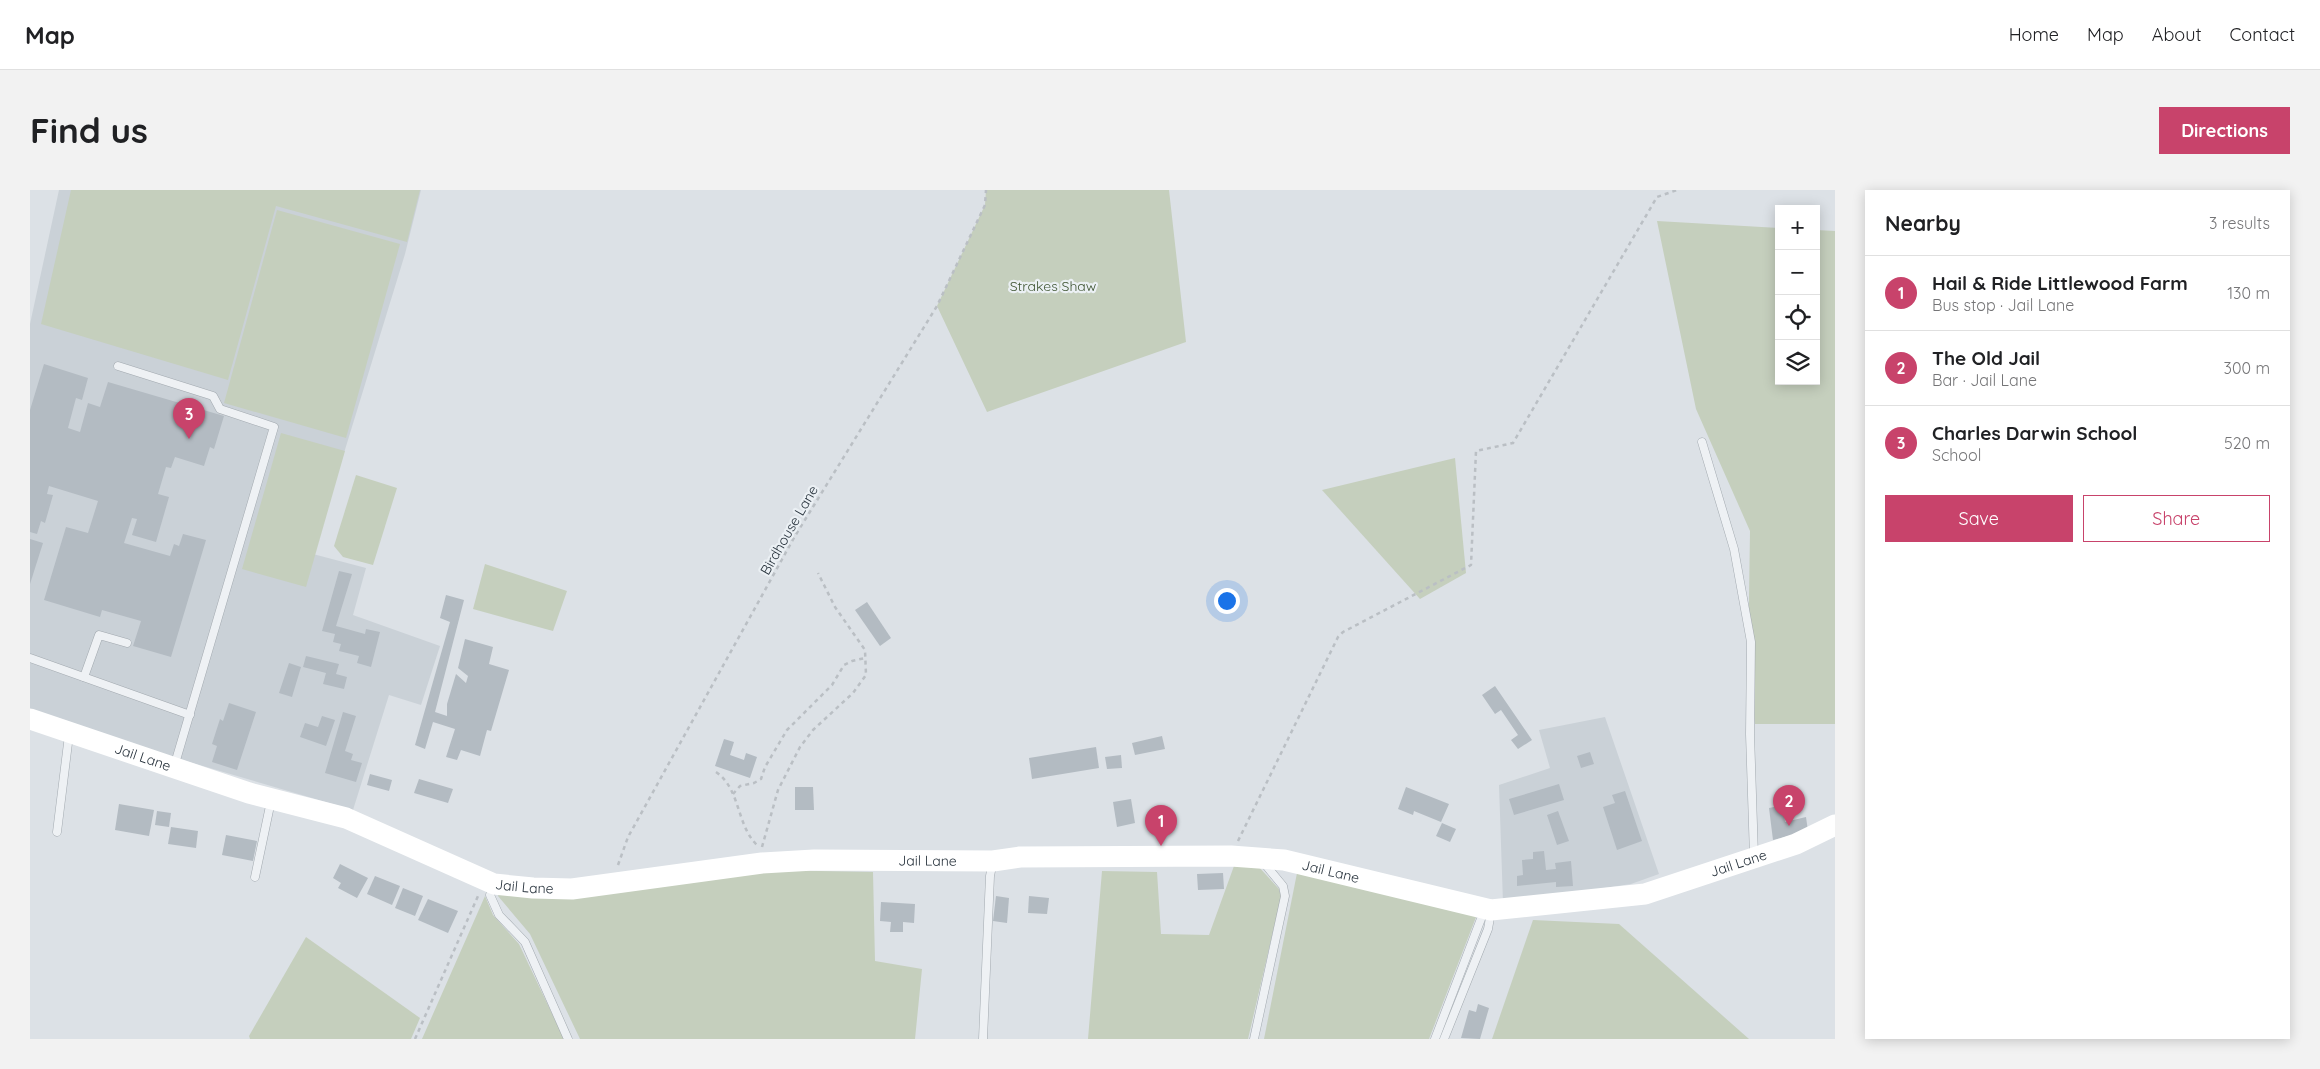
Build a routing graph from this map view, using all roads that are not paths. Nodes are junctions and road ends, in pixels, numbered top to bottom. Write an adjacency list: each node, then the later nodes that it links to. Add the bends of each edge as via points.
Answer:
1 (118, 366): 6 (lane, via 213,396 220,409 274,428)
2 (1702, 442): 14 (lane, via 1734,549 1751,642)
3 (127, 643): 5 (lane, via 99,635)
4 (30, 658): 5 (lane)
5 (84, 677): 6 (lane)
6 (190, 715): 9 (lane)
7 (30, 719): 8 (street, Jail Lane)
8 (69, 733): 9 (street, Jail Lane); 12 (lane)
9 (174, 769): 10 (street, Jail Lane)
10 (272, 799): 16 (lane); 17 (street, Jail Lane, via 346,818)
11 (1835, 825): 14 (street, Jail Lane, via 1796,844)
12 (57, 832)
13 (1259, 858): 15 (street, Jail Lane, via 1020,857); 18 (street, Jail Lane, via 1284,860); 21 (lane, via 1283,886 1285,896)
14 (1754, 858): 18 (street, Jail Lane, via 1645,894)
15 (993, 861): 17 (street, Jail Lane, via 814,860 762,863 572,888 533,888); 20 (lane)
16 (255, 877)
17 (489, 882): 19 (lane, via 490,895 499,915 524,942)
18 (1488, 910): 22 (lane); 23 (lane, via 1488,929)
19 (568, 1039)
20 (983, 1039)
21 (1254, 1039)
22 (1435, 1039)
23 (1444, 1039)

